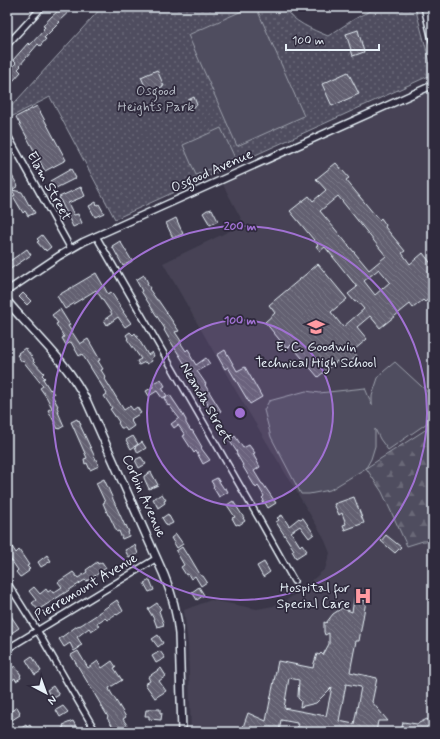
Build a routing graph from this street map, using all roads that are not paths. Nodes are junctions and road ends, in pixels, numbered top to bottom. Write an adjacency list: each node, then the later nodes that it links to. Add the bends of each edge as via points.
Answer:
1 (42, 7): 4 (street)
2 (424, 7): 3 (main road)
3 (433, 40)
4 (7, 45)
5 (433, 85): 7 (street, Osgood Avenue)
6 (7, 134): 8 (street, Elam Street)
7 (96, 236): 8 (street, Osgood Avenue); 12 (street, Neanda Street)
8 (71, 249): 9 (street, Osgood Avenue)
9 (7, 291)
10 (7, 301): 11 (main road, Corbin Avenue, via 67,368 80,388)
11 (157, 558): 14 (street, Pierremount Avenue); 17 (main road, Corbin Avenue, via 172,595 178,620)
12 (294, 581)
13 (7, 582): 14 (street)
14 (37, 630): 15 (street, Pierremount Avenue); 16 (street)
15 (7, 649)
16 (96, 732)
17 (182, 732)

